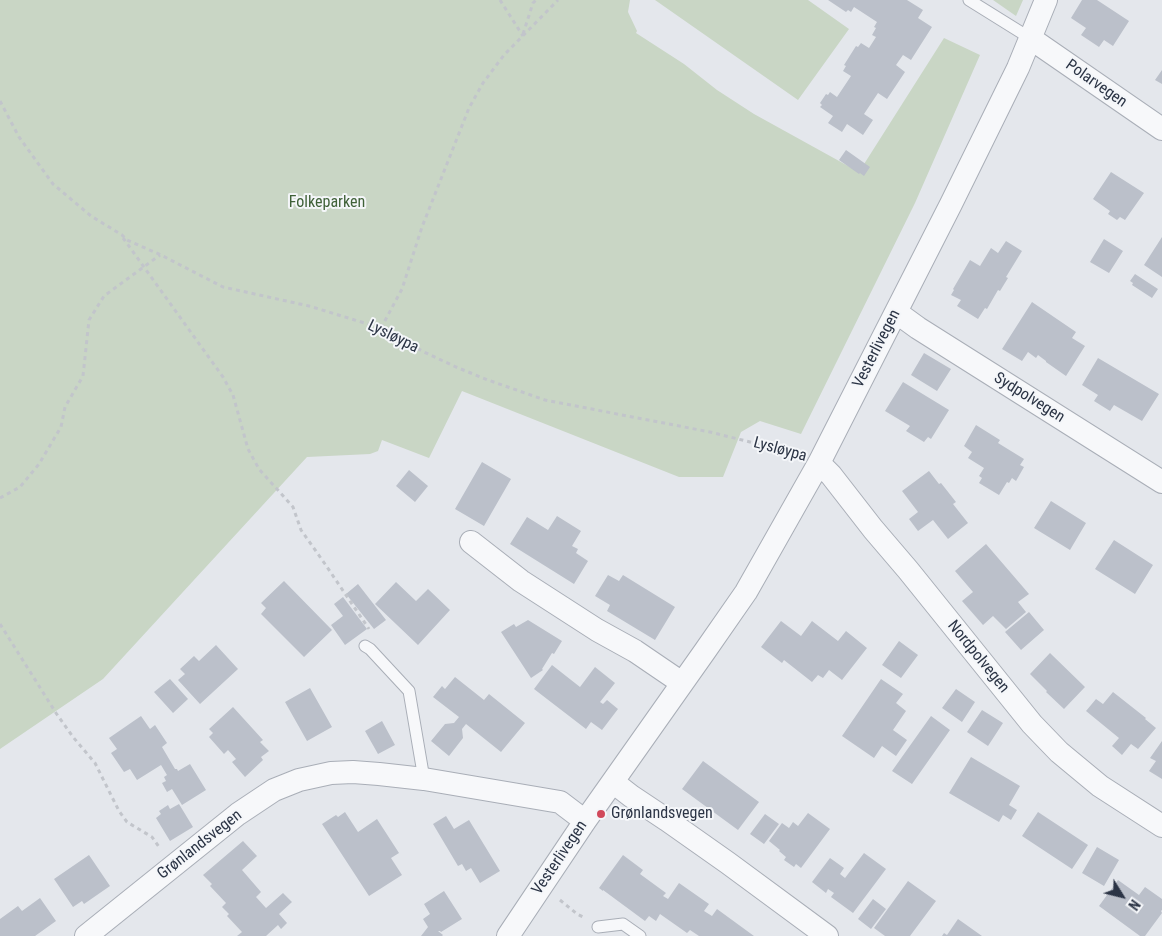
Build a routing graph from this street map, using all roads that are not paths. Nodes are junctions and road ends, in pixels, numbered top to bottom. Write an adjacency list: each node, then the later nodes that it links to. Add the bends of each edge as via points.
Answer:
1 (969, 0): 3 (lane)
2 (1046, 0): 3 (street, Vesterlivegen)
3 (1030, 38): 4 (street, Polarvegen); 5 (street, Vesterlivegen)
4 (1162, 129)
5 (896, 312): 6 (street, Vesterlivegen); 7 (street, Sydpolvegen)
6 (819, 462): 10 (street, Vesterlivegen, via 746,592); 14 (street, Nordpolvegen, via 1032,724 1100,786)
7 (1162, 482)
8 (471, 542): 10 (street, via 522,581)
9 (367, 648): 11 (lane, via 409,691)
10 (682, 683): 12 (street, Vesterlivegen)
11 (424, 779): 13 (street, Grønlandsvegen, via 560,802); 17 (street, Grønlandsvegen, via 331,773 274,790 238,814)
12 (613, 782): 13 (street, Vesterlivegen); 16 (street, via 728,863)
13 (585, 821): 18 (street, Vesterlivegen)
14 (1162, 826)
15 (598, 927): 19 (lane, via 623,924)
16 (820, 934)
17 (86, 936)
18 (508, 936)
19 (640, 936)

